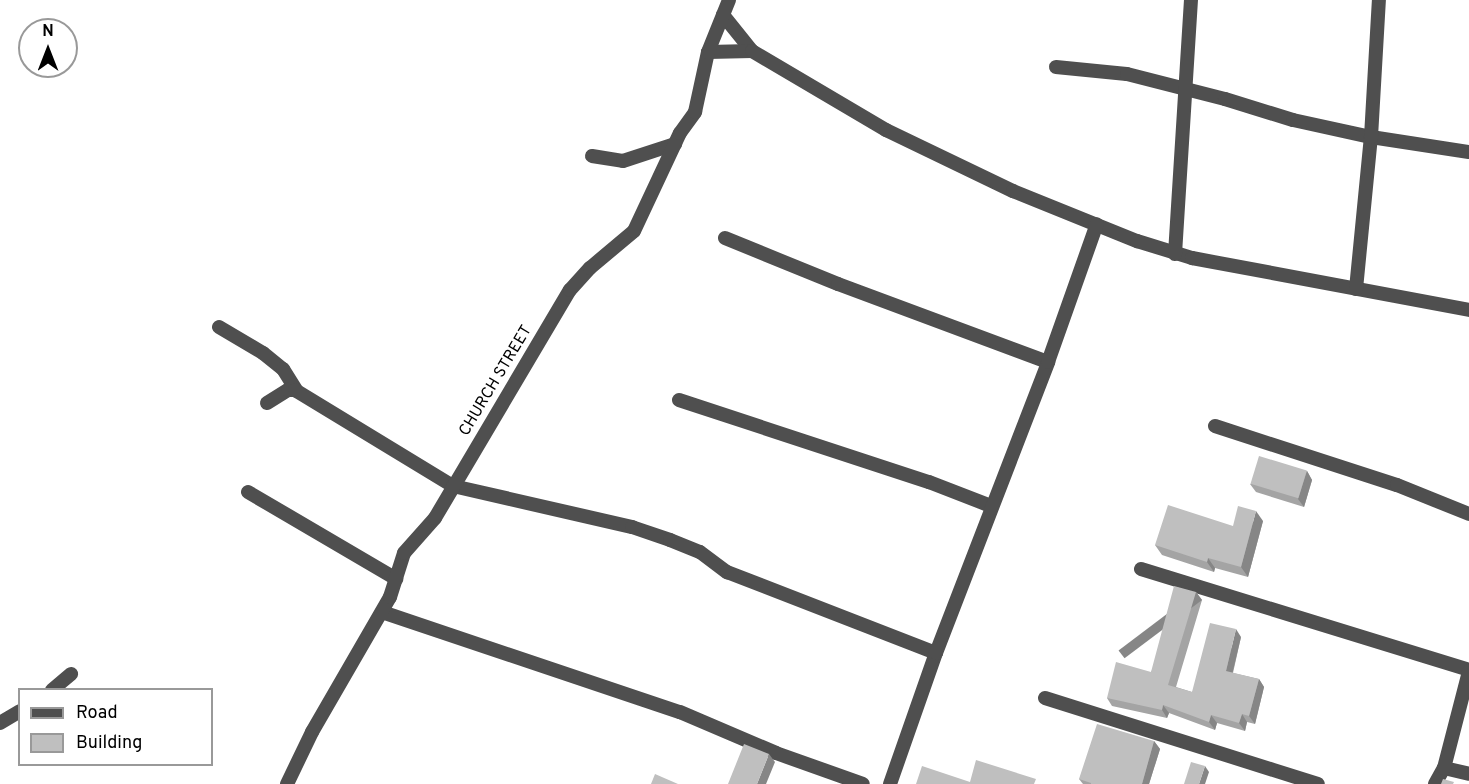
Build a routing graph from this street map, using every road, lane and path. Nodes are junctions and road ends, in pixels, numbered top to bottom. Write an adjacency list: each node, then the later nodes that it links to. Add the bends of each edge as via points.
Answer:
1 (729, 0): 4 (street, CHURCH STREET)
2 (1191, 0): 8 (street)
3 (1379, 0): 9 (street)
4 (723, 15): 5 (street); 6 (street, CHURCH STREET)
5 (752, 51): 6 (street); 13 (street, via 886,130 1013,191)
6 (708, 52): 10 (street, CHURCH STREET, via 695,112)
7 (1056, 67): 8 (street, via 1127,74)
8 (1184, 89): 9 (street, via 1293,120); 15 (street)
9 (1371, 136): 11 (street); 16 (street)
10 (675, 144): 12 (street, via 623,161); 24 (street, CHURCH STREET, via 634,231 570,290)
11 (1469, 152)
12 (591, 156)
13 (1097, 224): 15 (street); 19 (street)
14 (725, 238): 19 (street)
15 (1175, 254): 16 (street)
16 (1356, 290): 17 (street)
17 (1469, 310)
18 (219, 327): 20 (street, via 283,369)
19 (1048, 362): 26 (street)
20 (297, 391): 22 (street, via 288,390); 24 (street)
21 (679, 400): 26 (street)
22 (267, 403)
23 (1215, 426): 27 (street, via 1397,485)
24 (453, 486): 29 (street, CHURCH STREET, via 435,518 404,554); 31 (street, via 632,527 670,540 700,552 727,572)
25 (248, 492): 29 (street)
26 (991, 506): 31 (street)
27 (1469, 514)
28 (1141, 569): 32 (street)
29 (396, 579): 30 (street, CHURCH STREET)
30 (382, 612): 40 (street, CHURCH STREET, via 312,732); 41 (street, via 680,712 776,753)
31 (936, 652): 42 (street)
32 (1469, 671): 38 (street)
33 (71, 674): 34 (street)
34 (54, 688)
35 (1045, 698): 43 (street)
36 (18, 712): 37 (street)
37 (0, 723)
38 (1444, 768): 39 (street); 44 (street)
39 (1469, 774)
40 (287, 784)
41 (863, 784)
42 (890, 784)
43 (1318, 784)
44 (1435, 784)

